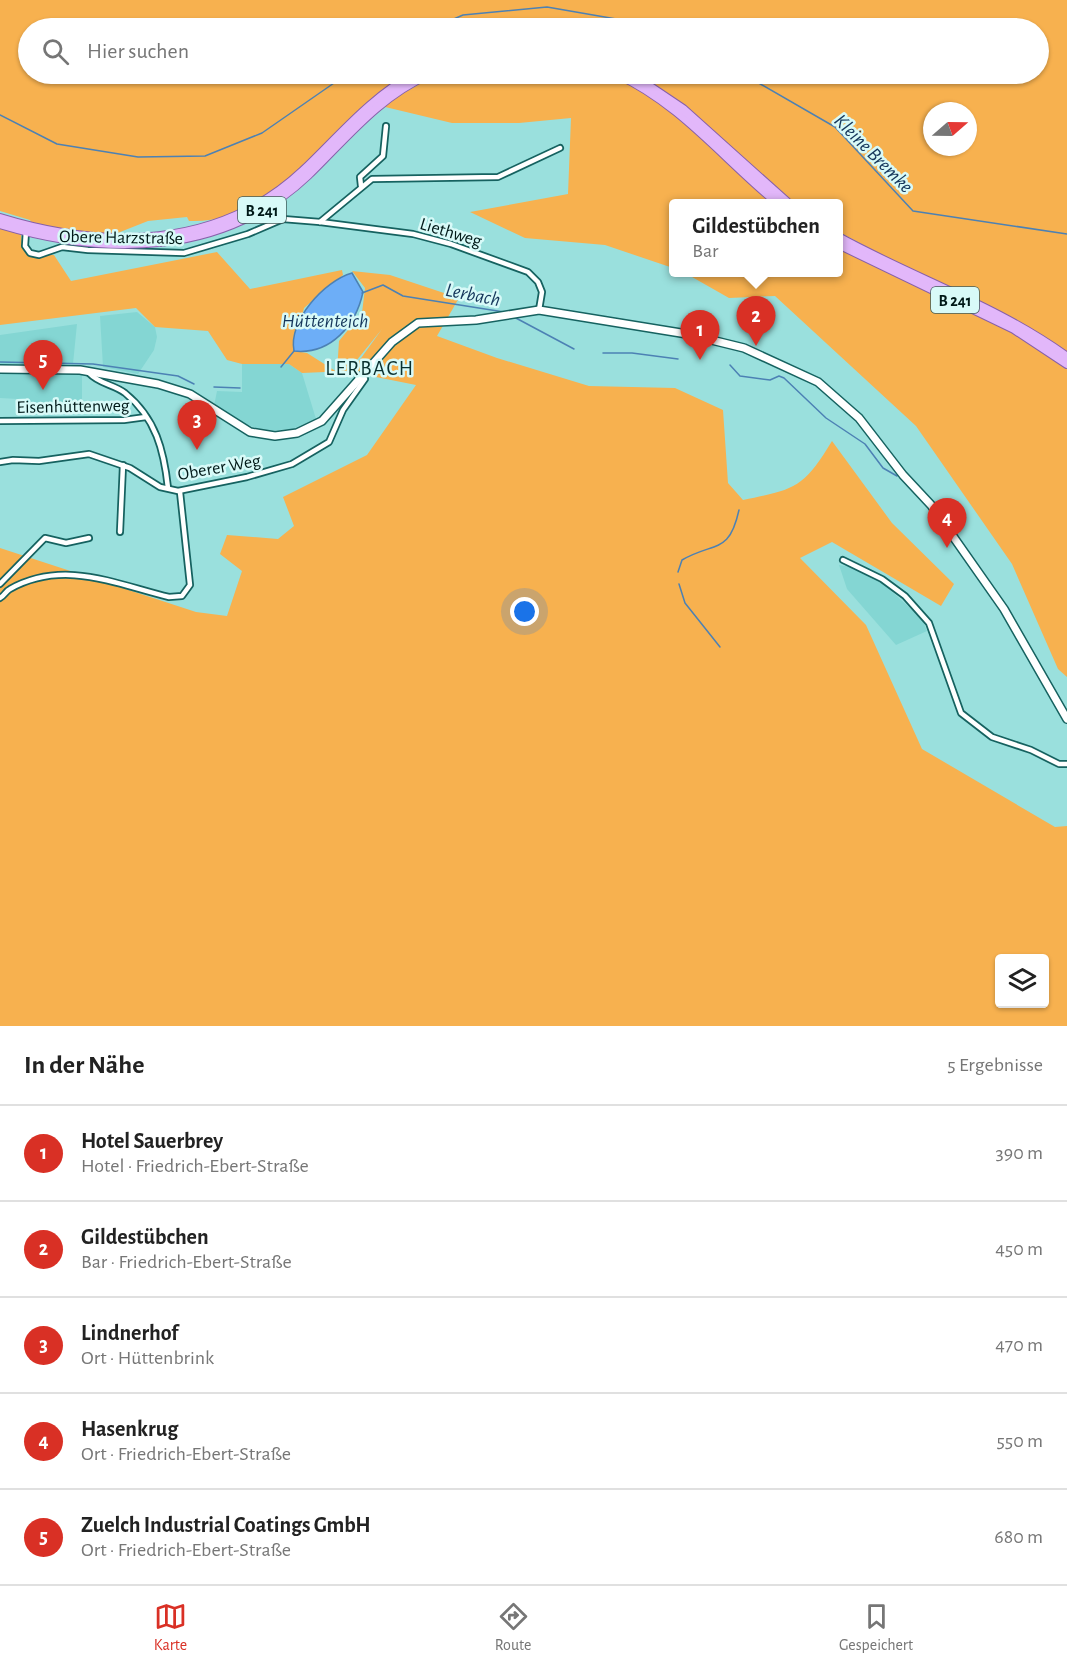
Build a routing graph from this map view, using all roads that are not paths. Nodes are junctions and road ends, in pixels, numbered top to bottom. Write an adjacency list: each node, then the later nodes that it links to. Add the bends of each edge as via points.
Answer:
1 (398, 84): 10 (main road, B 241, via 364,109 285,187 253,208 212,227 158,238 114,239 53,231)
2 (412, 84): 13 (main road, B 241, via 379,104 288,192 228,227 189,239 142,245 93,243)
3 (638, 84): 8 (main road, via 674,109)
4 (646, 84): 9 (main road, via 683,109)
5 (386, 126): 7 (street, via 383,156 360,177)
6 (560, 148): 7 (street, via 505,175 383,178)
7 (362, 186): 11 (street)
8 (773, 199)
9 (783, 199)
10 (0, 218)
11 (320, 222): 13 (street, Obere Harzstraße, via 283,219 200,250 171,254 62,247 35,255 25,246); 16 (street, Liethweg, via 413,234 528,272 542,292)
12 (0, 224): 13 (main road, B 241)
13 (26, 231)
14 (843, 239): 17 (main road, B 241, via 996,314)
15 (843, 246): 18 (main road, B 241, via 1014,329)
16 (539, 310): 21 (street, via 477,320 418,323 401,333); 33 (street, via 707,338 753,352 833,392 860,418 938,515 1004,609)
17 (1067, 357)
18 (1067, 364)
19 (0, 369): 20 (street)
20 (87, 371): 21 (street, via 175,388 250,432 275,436 297,433 318,423); 22 (street, via 124,393)
21 (363, 373): 26 (street, Oberer Weg, via 365,379 343,410 331,440 311,454 280,469 247,477 180,490)
22 (146, 417): 23 (street, Eisenhüttenweg); 26 (street, via 160,442)
23 (0, 421)
24 (0, 462): 25 (street, Oberer Weg, via 87,454)
25 (123, 465): 26 (street, Oberer Weg); 28 (street)
26 (168, 488)
27 (180, 492): 32 (street, via 190,585 182,596 170,597 64,573 15,587)
28 (120, 532)
29 (89, 538): 31 (street, via 64,543 45,537)
30 (843, 560): 34 (street, via 882,579 929,623 962,713 992,737)
31 (0, 584)
32 (0, 598)
33 (1067, 719)
34 (1067, 765)

